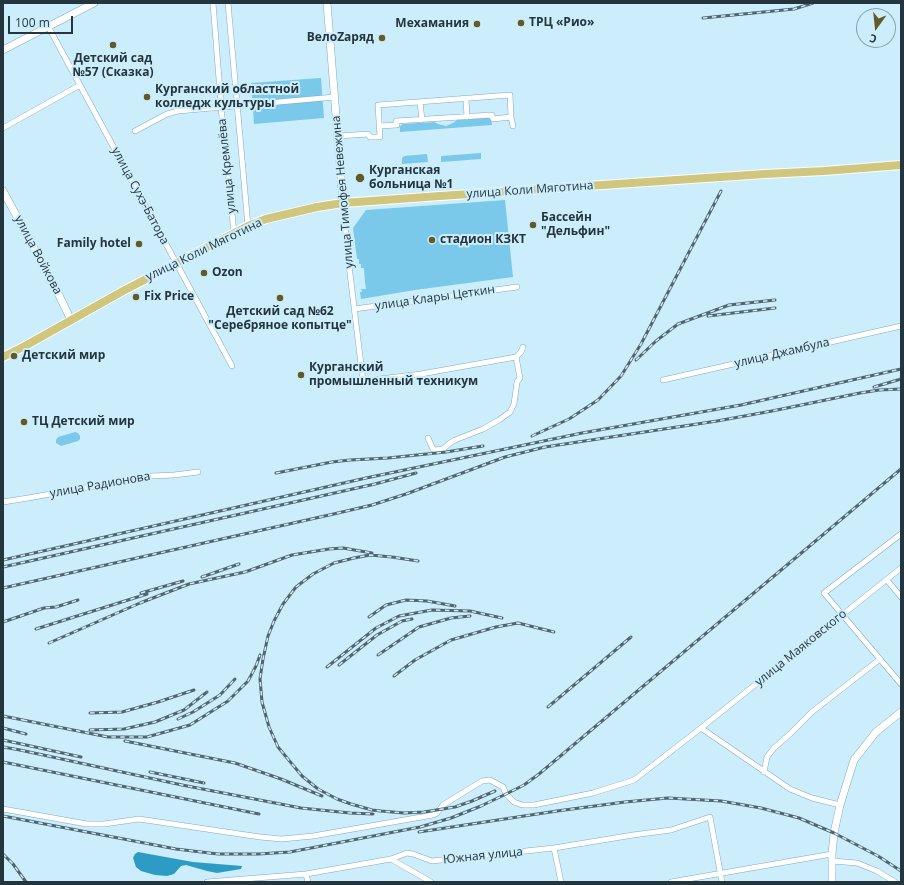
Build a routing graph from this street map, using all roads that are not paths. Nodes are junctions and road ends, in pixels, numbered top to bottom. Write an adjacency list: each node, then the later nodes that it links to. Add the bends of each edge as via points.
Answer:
1 (94, 3): 5 (street)
2 (214, 3): 12 (street, улица Кремлёва)
3 (228, 3): 11 (street, улица Кремлёва)
4 (327, 3): 8 (street, улица Тимофея Невежина)
5 (48, 26): 6 (street); 7 (street, улица Сухэ-Батора)
6 (3, 50)
7 (80, 85): 18 (street); 26 (street, улица Сухэ-Батора)
8 (335, 97): 11 (street); 20 (street, улица Тимофея Невежина)
9 (466, 99): 10 (street); 13 (street); 14 (street, via 510,95)
10 (420, 102): 15 (street); 16 (street, via 378,105)
11 (237, 106): 12 (street); 24 (street, улица Кремлёва)
12 (221, 107): 19 (street, via 167,114); 25 (street, улица Кремлёва)
13 (467, 116): 14 (street, via 492,115 493,119); 15 (street)
14 (511, 117): 17 (street)
15 (422, 120): 16 (street)
16 (379, 126): 20 (street, via 380,137 370,137 368,134)
17 (513, 126)
18 (3, 128)
19 (135, 131)
20 (338, 136): 23 (street, улица Тимофея Невежина)
21 (901, 165): 23 (main road, улица Коли Мяготина)
22 (3, 191): 29 (street, улица Войкова)
23 (343, 203): 24 (main road, улица Коли Мяготина, via 266,219); 28 (street, улица Тимофея Невежина)
24 (248, 226): 25 (main road, улица Коли Мяготина)
25 (234, 232): 26 (main road, улица Коли Мяготина)
26 (176, 263): 29 (main road, улица Коли Мяготина); 34 (street, улица Сухэ-Батора)
27 (516, 287): 28 (street, улица Клары Цеткин)
28 (354, 309): 32 (street, улица Тимофея Невежина, via 363,381 421,374)
29 (72, 320): 33 (main road, улица Коли Мяготина)
30 (901, 326): 35 (street, улица Джамбула)
31 (523, 347): 32 (street)
32 (516, 357): 36 (street, via 520,378 510,412 500,420 455,440 443,449 433,449)
33 (3, 358)
34 (232, 366)
35 (663, 380)
36 (428, 438)
37 (198, 472): 38 (street, улица Радионова, via 152,476)
38 (3, 502)
39 (901, 534): 43 (street, via 824,593)
40 (901, 568): 41 (street, улица Маяковского)
41 (886, 580): 42 (street); 43 (street, улица Маяковского)
42 (901, 597)
43 (843, 614): 44 (street); 47 (street, улица Маяковского)
44 (880, 659): 45 (street); 48 (street, via 812,712 774,748 767,757)
45 (901, 684)
46 (901, 712): 49 (street, via 876,732 854,760)
47 (701, 728): 48 (street); 50 (street, улица Маяковского, via 634,780 593,793 522,805 514,802 503,787 490,780 482,781 443,805 433,815 313,836 260,838 139,819 87,824)
48 (764, 772): 49 (street, via 812,798)
49 (840, 805): 52 (street)
50 (3, 809)
51 (554, 848): 53 (street, Южная улица, via 432,861 407,853); 55 (street, Южная улица, via 671,830 710,817); 59 (street)
52 (832, 858): 55 (street); 62 (street); 63 (street, via 857,863)
53 (391, 859): 54 (street, Южная улица); 58 (street)
54 (306, 874): 56 (street, Южная улица); 57 (street)
55 (721, 874): 60 (street); 61 (street)
56 (208, 882)
57 (308, 882)
58 (431, 882)
59 (561, 882)
60 (671, 882)
61 (722, 882)
62 (832, 882)
63 (895, 882)

